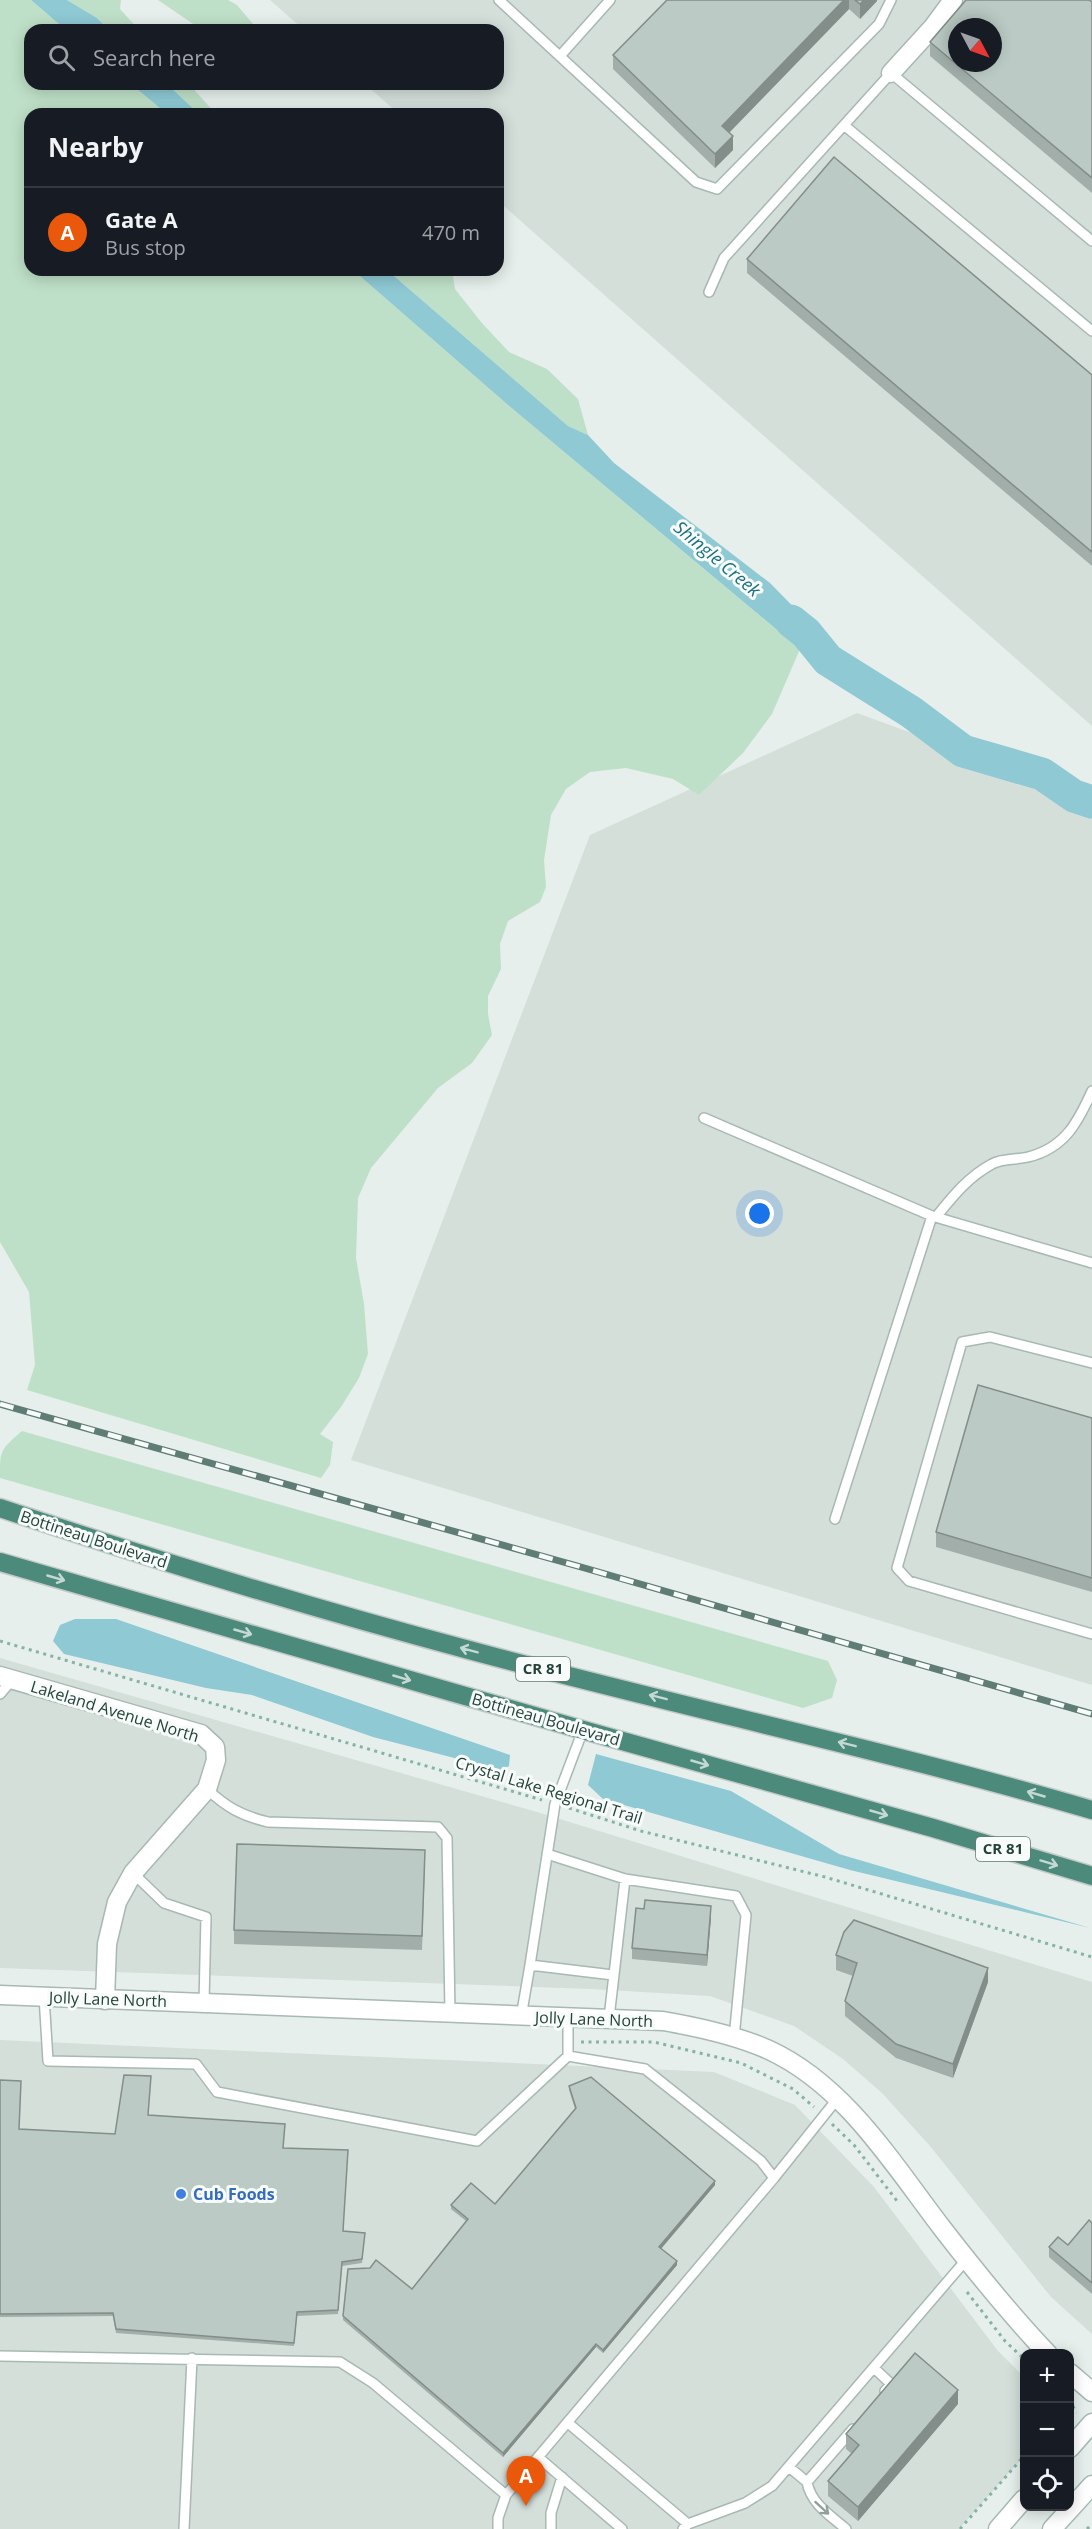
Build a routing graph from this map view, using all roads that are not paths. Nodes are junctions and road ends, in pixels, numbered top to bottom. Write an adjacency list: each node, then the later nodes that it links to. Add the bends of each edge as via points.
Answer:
1 (499, 0): 5 (lane)
2 (610, 0): 5 (lane)
3 (891, 0): 5 (lane, via 879,24 717,189 696,182)
4 (953, 0): 6 (street)
5 (560, 56)
6 (891, 73): 7 (lane); 8 (lane)
7 (845, 126): 9 (lane, via 724,258); 10 (lane)
8 (1092, 241)
9 (709, 292)
10 (1092, 331)
11 (1092, 1090): 13 (lane, via 1080,1118 1058,1145 1030,1157 994,1162 962,1184)
12 (704, 1118): 13 (lane)
13 (934, 1216): 14 (lane); 17 (lane)
14 (1092, 1263)
15 (1092, 1363): 19 (lane, via 990,1337 962,1342 897,1568 909,1581)
16 (0, 1508): 24 (highway, Bottineau Boulevard / CR 81, one-way to 16, via 966,1773 468,1650 141,1555)
17 (835, 1519)
18 (0, 1562): 22 (highway, Bottineau Boulevard / CR 81, one-way to 22)
19 (1092, 1634)
20 (6, 1678): 21 (lane); 23 (street, Lakeland Avenue North, via 201,1734 214,1747 216,1760)
21 (0, 1694)
22 (583, 1730): 25 (lane, via 555,1803); 27 (highway, Bottineau Boulevard / CR 81, one-way to 27)
23 (207, 1789): 26 (street); 35 (lane, via 245,1817 268,1822 438,1827 447,1839)
24 (1092, 1810)
25 (547, 1854): 28 (lane); 29 (lane)
26 (133, 1874): 33 (street, via 117,1902 107,1944); 34 (lane, via 164,1903 206,1917)
27 (1092, 1876)
28 (625, 1879): 30 (lane); 39 (lane, via 736,1896 746,1915)
29 (530, 1965): 30 (lane); 36 (lane)
30 (614, 1975): 38 (lane)
31 (0, 1995): 32 (street, Jolly Lane North)
32 (44, 1996): 33 (street, Jolly Lane North); 40 (lane, via 48,2061 196,2064 217,2092 477,2141)
33 (105, 2000): 34 (street, Jolly Lane North)
34 (204, 2002): 35 (street, Jolly Lane North)
35 (450, 2013): 36 (street, Jolly Lane North)
36 (521, 2017): 37 (street, Jolly Lane North)
37 (568, 2017): 38 (street, Jolly Lane North); 40 (lane)
38 (609, 2018): 39 (street, Jolly Lane North, via 699,2027)
39 (734, 2039): 41 (street, Jolly Lane North, via 769,2050)
40 (568, 2056): 42 (lane, via 645,2069 760,2161)
41 (838, 2098): 42 (lane); 43 (street, Jolly Lane North, via 880,2146)
42 (774, 2178): 52 (lane)
43 (966, 2260): 44 (street, Jolly Lane North); 47 (lane)
44 (1043, 2349)
45 (0, 2356): 46 (lane)
46 (192, 2358): 60 (lane, via 340,2362 373,2383); 63 (lane)
47 (874, 2368): 50 (lane, via 891,2384); 56 (lane)
48 (1074, 2376): 49 (street)
49 (1092, 2392)
50 (876, 2402)
51 (861, 2420): 58 (lane)
52 (568, 2423): 55 (lane); 62 (lane)
53 (1092, 2423): 54 (street)
54 (1074, 2443)
55 (538, 2457): 57 (lane); 60 (lane)
56 (789, 2467): 58 (lane); 62 (lane, via 772,2486 745,2504)
57 (562, 2477): 65 (lane, via 551,2513); 66 (lane)
58 (807, 2482): 67 (lane, one-way to 67, via 815,2503)
59 (1092, 2484): 69 (street)
60 (506, 2495): 64 (lane)
61 (1020, 2504): 68 (street)
62 (686, 2527)
63 (184, 2529)
64 (498, 2529)
65 (551, 2529)
66 (622, 2529)
67 (846, 2529)
68 (998, 2529)
69 (1052, 2529)

